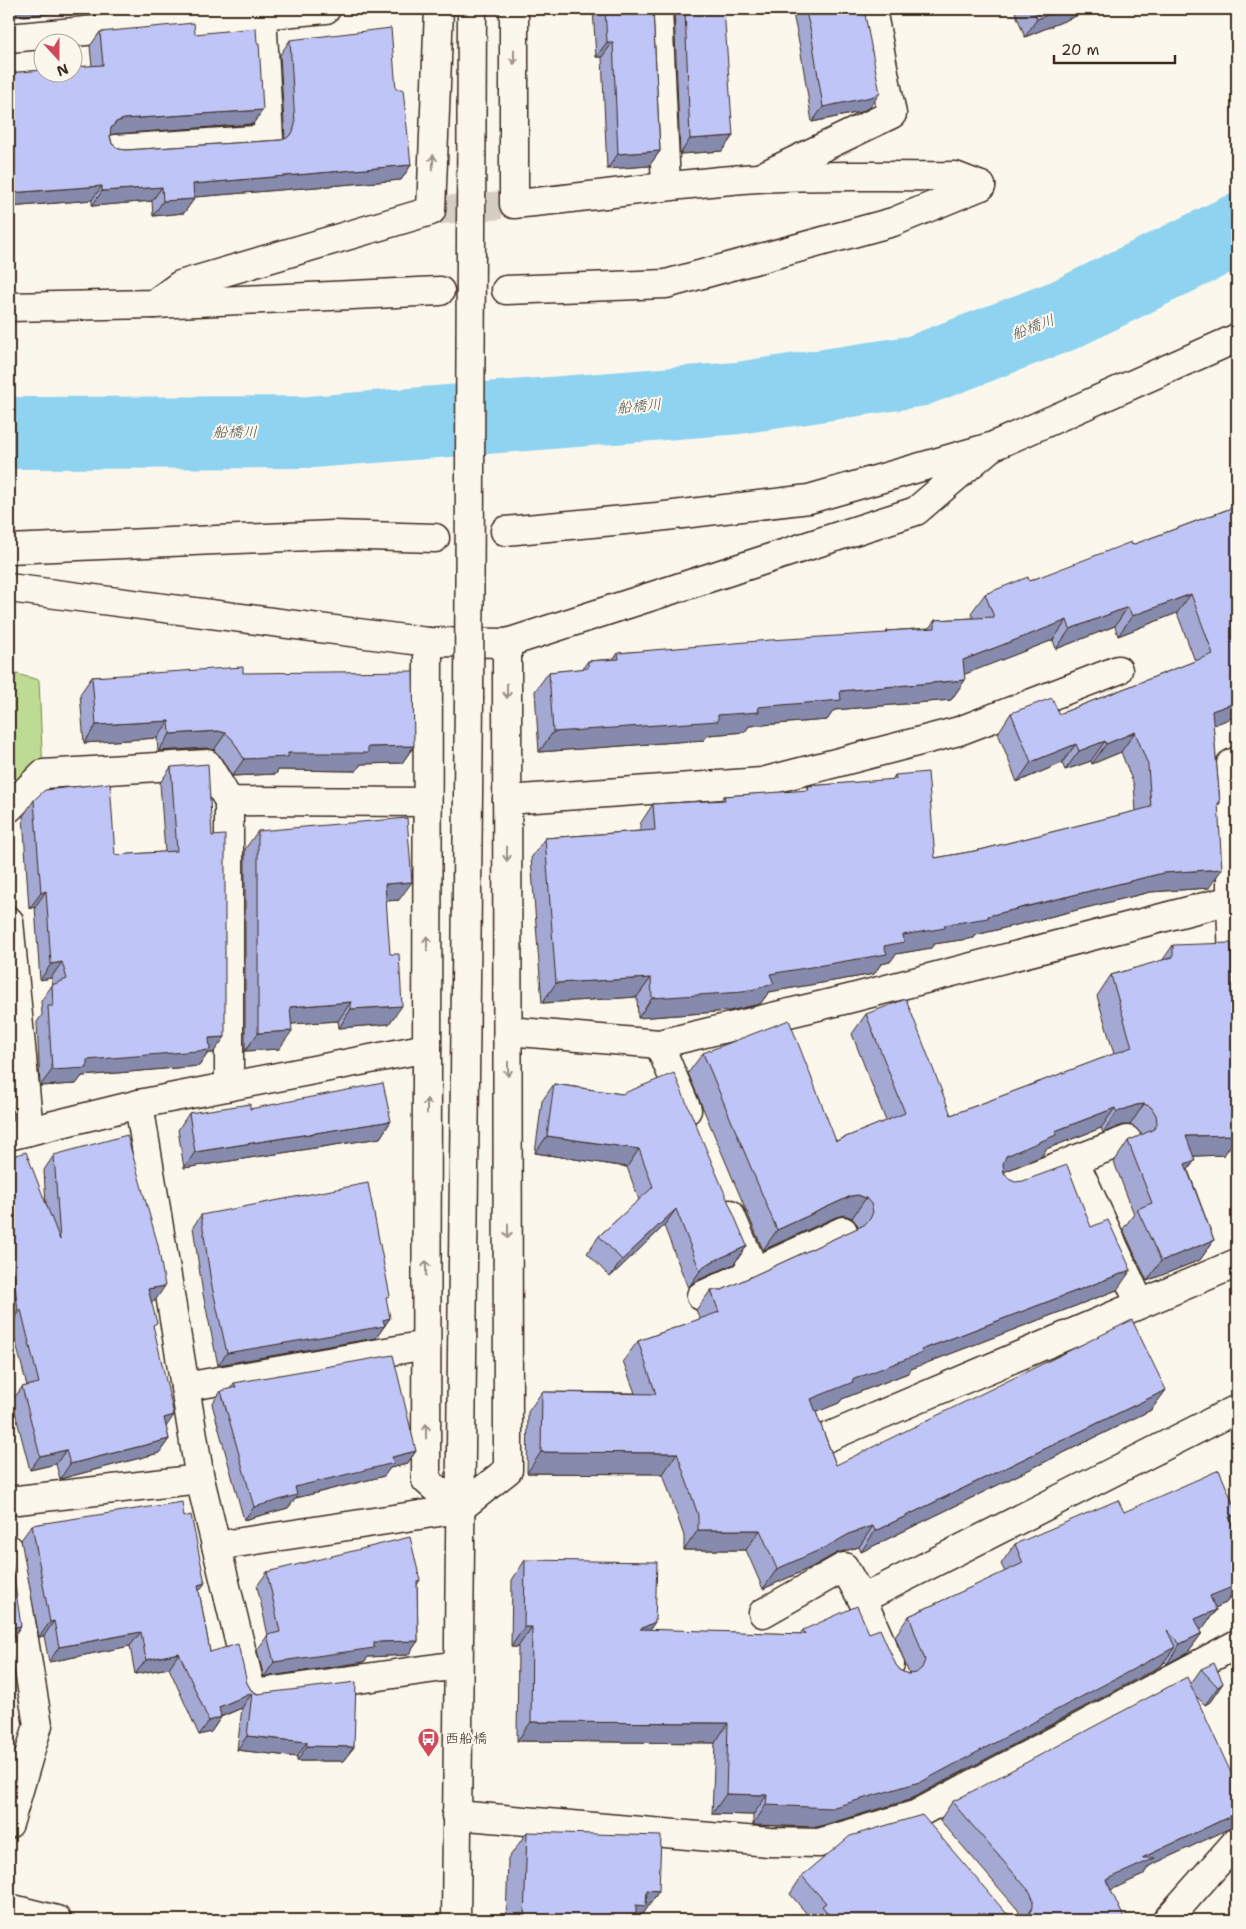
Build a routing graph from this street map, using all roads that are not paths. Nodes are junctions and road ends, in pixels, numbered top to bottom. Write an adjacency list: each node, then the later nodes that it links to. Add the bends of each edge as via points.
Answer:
1 (326, 9): 8 (street)
2 (439, 9): 15 (street, one-way to 2, via 180,285 430,211)
3 (472, 9): 57 (street, bridge)
4 (514, 9): 12 (street, one-way to 12, via 514,204 588,198)
5 (658, 9): 12 (street)
6 (872, 9): 11 (street, via 892,114)
7 (202, 14): 8 (street); 9 (street)
8 (262, 15): 10 (street, via 269,139)
9 (9, 38)
10 (115, 149)
11 (759, 178): 12 (street); 13 (street, via 955,176 981,186 893,222 666,284)
12 (666, 186)
13 (506, 290)
14 (440, 291): 15 (street)
15 (154, 304): 16 (street)
16 (9, 307)
17 (1237, 338): 18 (street)
18 (991, 447): 19 (street, via 809,498 656,517); 24 (street, via 916,511)
19 (505, 530)
20 (435, 538): 21 (street, via 333,535)
21 (9, 548)
22 (9, 588): 23 (street)
23 (428, 642): 24 (street); 29 (street)
24 (507, 643): 27 (street, one-way to 27)
25 (1118, 670): 27 (street, via 959,731 762,782)
26 (1237, 761): 31 (street, via 1231,764)
27 (507, 800): 34 (street, one-way to 34)
28 (229, 801): 29 (street); 30 (street, via 207,764 43,774); 37 (street)
29 (427, 802): 36 (street, one-way to 29)
30 (9, 808)
31 (1231, 900): 35 (street, via 848,999); 38 (street)
32 (9, 921): 33 (street)
33 (13, 1006): 40 (street)
34 (508, 1031): 35 (street); 57 (street, one-way to 57, via 508,1470)
35 (659, 1044): 41 (street)
36 (427, 1048): 37 (street); 51 (street, one-way to 36)
37 (229, 1086): 39 (street)
38 (1237, 1087)
39 (140, 1104): 40 (street); 52 (street)
40 (19, 1134)
41 (697, 1135)
42 (1127, 1140): 43 (street)
43 (1074, 1160): 44 (street); 50 (street)
44 (1004, 1187)
45 (720, 1190): 48 (street)
46 (843, 1231): 48 (street)
47 (1237, 1263): 50 (street)
48 (755, 1272): 49 (street)
49 (701, 1296)
50 (1140, 1304): 54 (street)
51 (426, 1345): 52 (street); 57 (street, one-way to 51, via 426,1480)
52 (185, 1388): 55 (street)
53 (1237, 1409): 60 (street)
54 (826, 1438)
55 (200, 1479): 56 (street); 58 (street)
56 (9, 1501)
57 (459, 1509): 58 (street); 63 (street)
58 (216, 1546): 63 (street, via 252,1694)
59 (9, 1549): 67 (street, via 38,1726)
60 (862, 1599): 61 (street, via 844,1567); 64 (street)
61 (763, 1612)
62 (1237, 1644): 65 (street)
63 (458, 1665): 66 (street)
64 (896, 1678)
65 (916, 1814): 66 (street, via 819,1843 769,1842); 68 (street)
66 (456, 1815): 72 (street)
67 (9, 1824)
68 (935, 1837)
69 (1237, 1841): 73 (street)
70 (9, 1908): 71 (street)
71 (57, 1920)
72 (456, 1920)
73 (1167, 1920)

